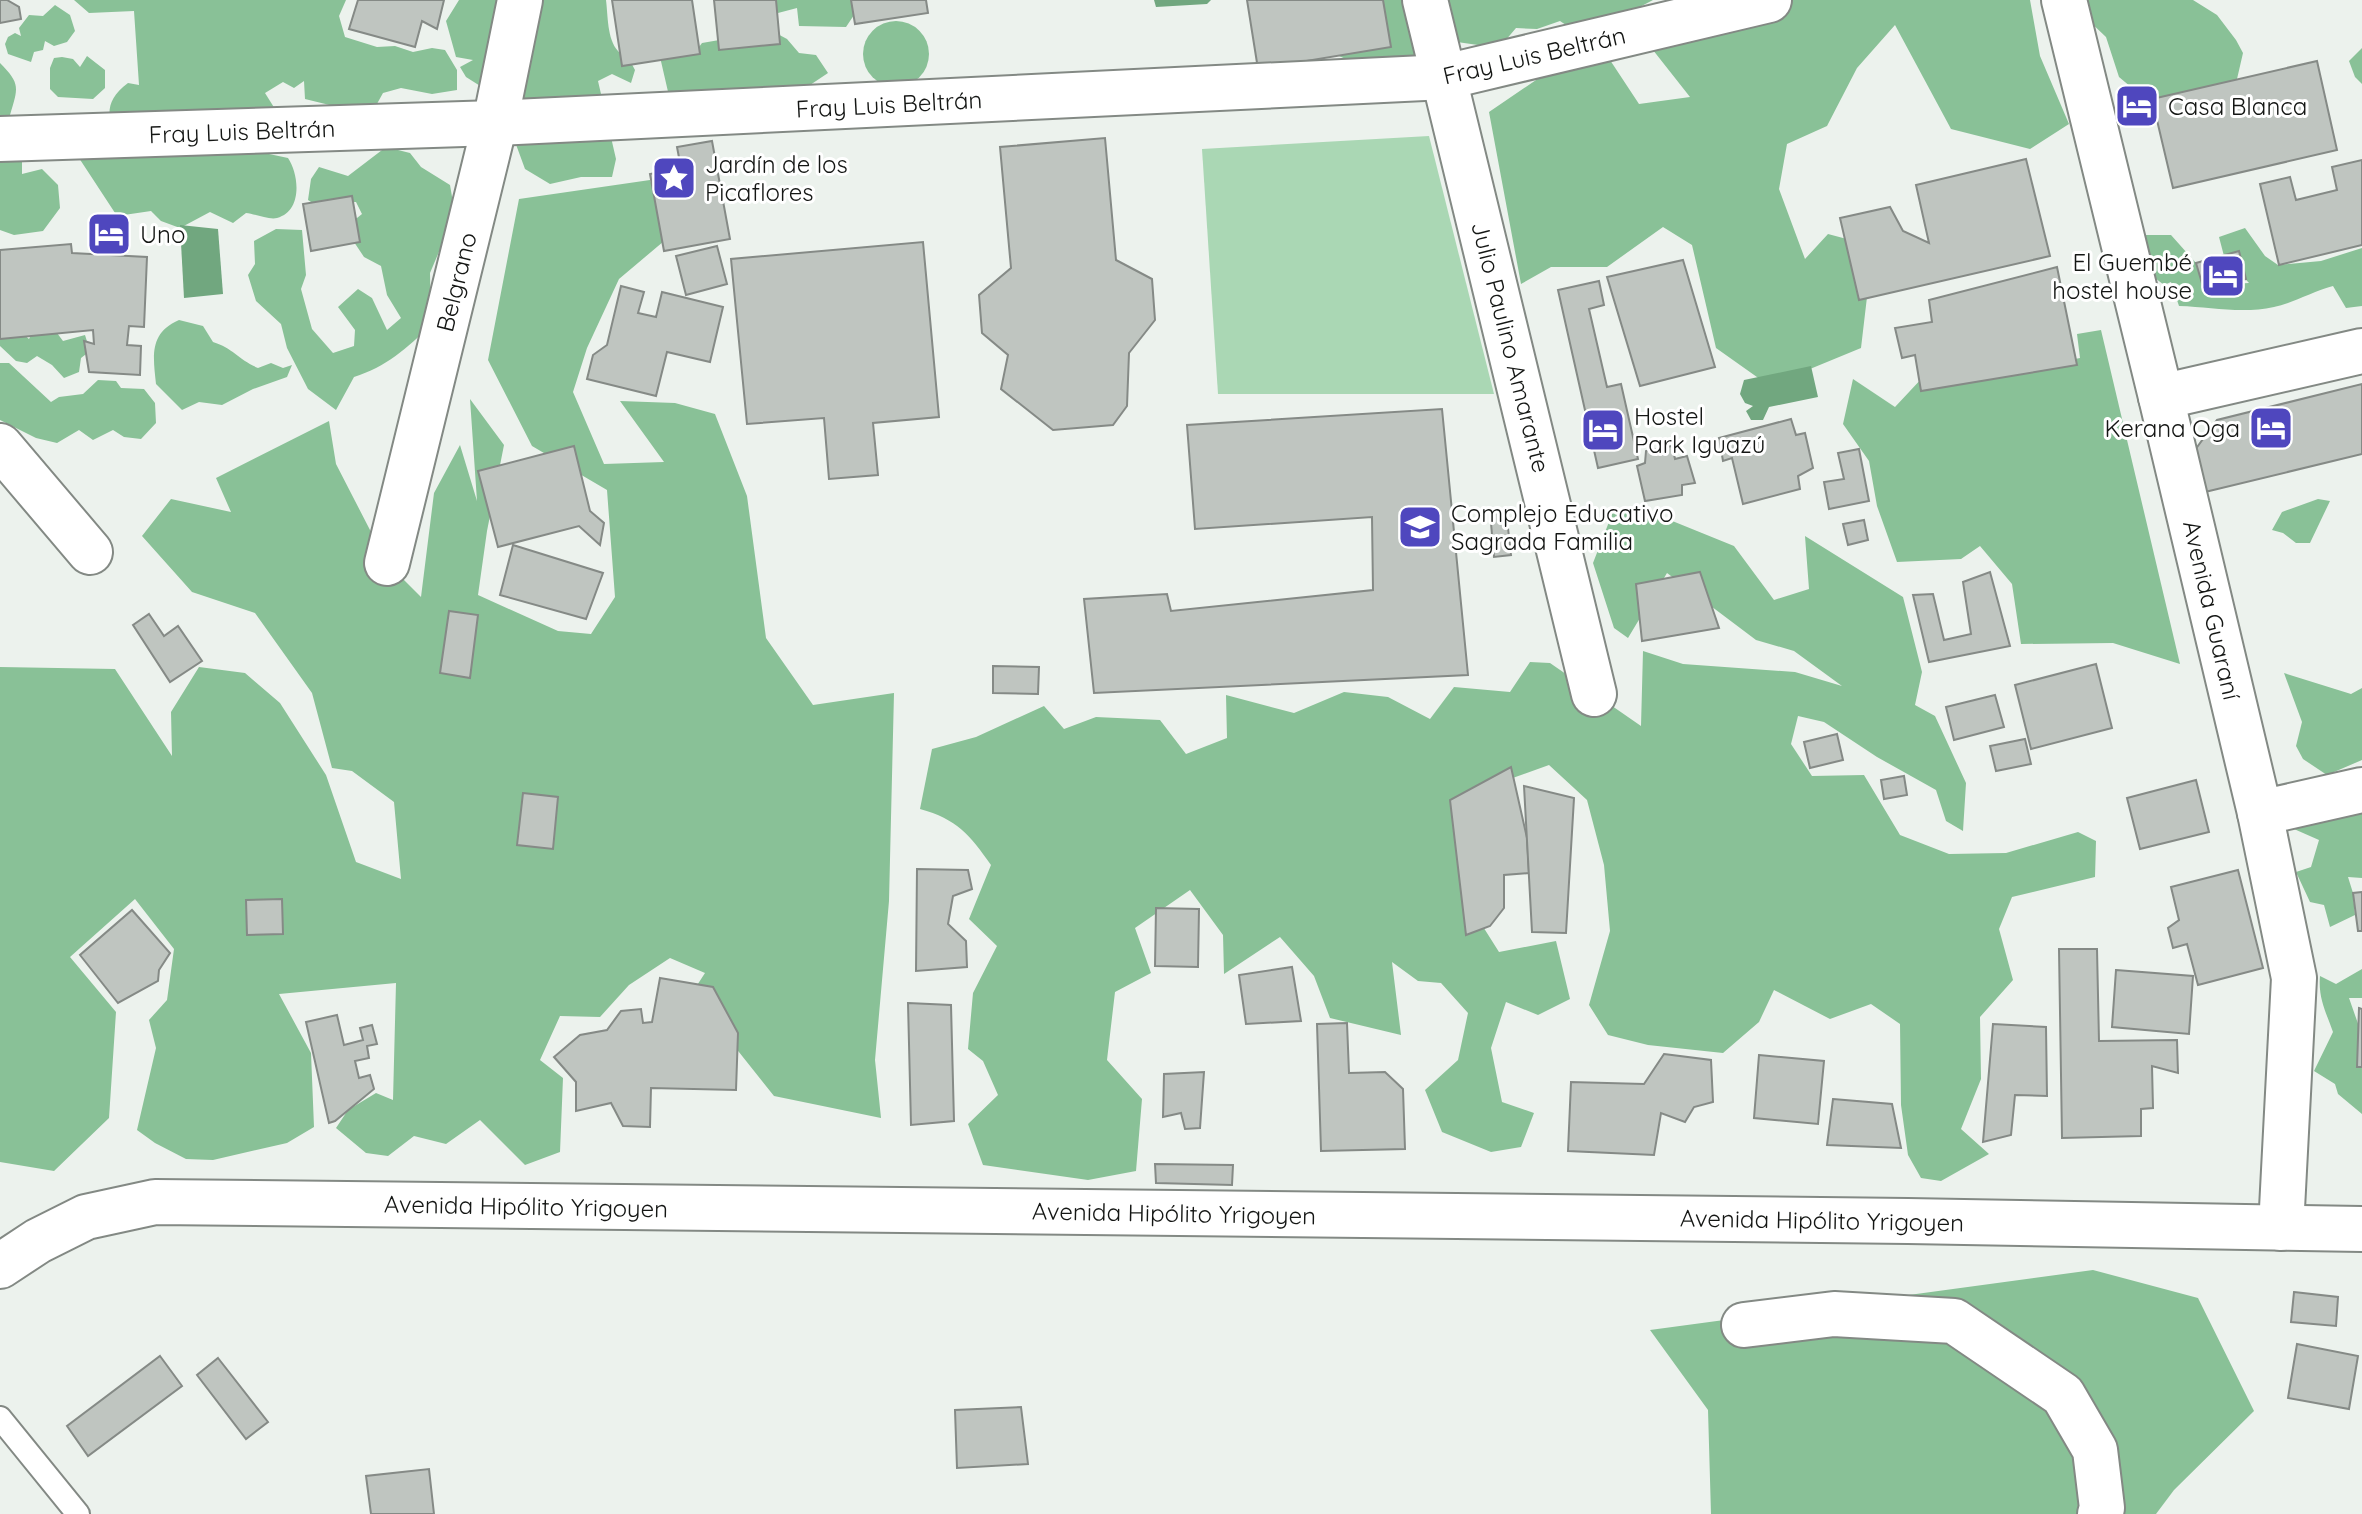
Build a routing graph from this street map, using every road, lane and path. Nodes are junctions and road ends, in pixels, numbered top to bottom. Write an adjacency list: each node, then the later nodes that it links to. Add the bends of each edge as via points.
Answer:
1 (520, 0): 6 (street, Belgrano)
2 (1425, 0): 5 (street, Julio Paulino Amarante)
3 (1769, 0): 5 (street, Fray Luis Beltrán)
4 (2064, 0): 9 (street, Avenida Guaraní)
5 (1445, 77): 6 (street, Fray Luis Beltrán); 13 (street, Julio Paulino Amarante)
6 (495, 123): 7 (street, Fray Luis Beltrán); 12 (street, Belgrano)
7 (0, 139)
8 (2362, 351): 9 (street)
9 (2161, 397): 15 (street, Avenida Guaraní)
10 (0, 446): 11 (street)
11 (90, 552)
12 (387, 563)
13 (1594, 694)
14 (2362, 790): 15 (street)
15 (2260, 813): 16 (street, Avenida Guaraní, via 2294,978)
16 (2281, 1228): 17 (street, Avenida Hipólito Yrigoyen); 18 (street, Avenida Hipólito Yrigoyen, via 155,1202 86,1217)
17 (2362, 1229)
18 (0, 1266)
19 (1744, 1325): 22 (street, via 1834,1314 1954,1321 2063,1395 2095,1450)
20 (0, 1418): 21 (lane)
21 (78, 1514)
22 (2100, 1514)

